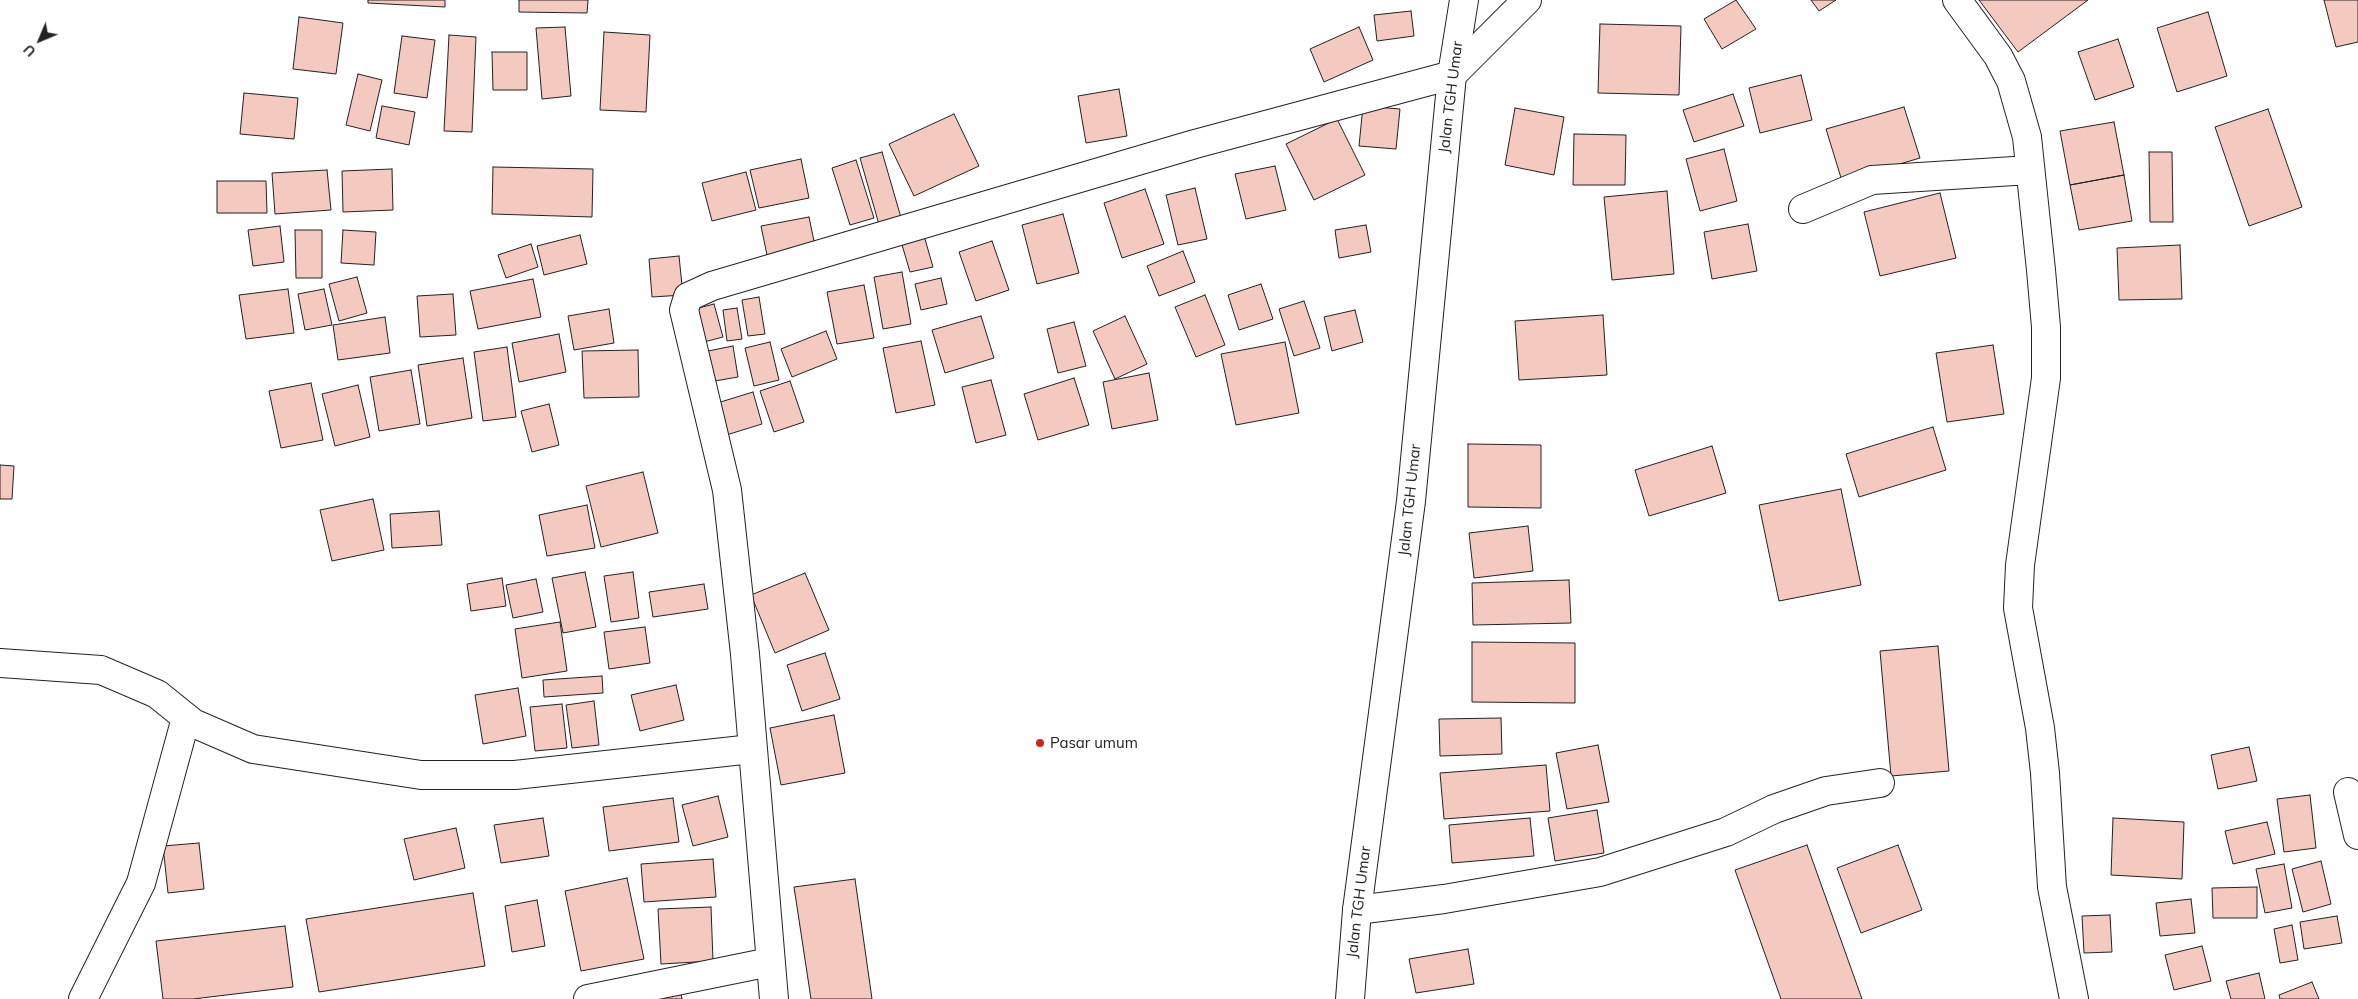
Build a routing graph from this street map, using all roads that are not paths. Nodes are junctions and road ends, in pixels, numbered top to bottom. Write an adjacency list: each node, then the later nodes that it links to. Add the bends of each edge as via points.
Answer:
1 (1464, 0): 4 (street, Jalan TGH Umar)
2 (1527, 0): 4 (street)
3 (1957, 0): 5 (street, via 1998,56 2011,81 2027,137)
4 (1452, 75): 9 (street, via 1195,144 722,283 688,297 684,310 727,490); 13 (street, Jalan TGH Umar, via 1411,501)
5 (2030, 170): 6 (street, via 1872,180); 20 (street, via 2046,327 2046,378 2020,565 2018,608 2040,728 2052,887)
6 (1803, 209)
7 (0, 663): 8 (street, via 101,670 157,694)
8 (198, 724): 9 (street, via 253,749 421,775 515,775); 16 (street, via 141,883)
9 (752, 749): 14 (street)
10 (1880, 783): 13 (street, via 1826,791 1774,809 1726,832 1600,872 1444,899)
11 (2348, 792): 12 (street)
12 (2358, 834)
13 (1357, 910): 19 (street, Jalan TGH Umar)
14 (770, 962): 15 (street); 18 (street)
15 (639, 993): 17 (street)
16 (83, 999)
17 (588, 999)
18 (774, 999)
19 (1350, 999)
20 (2074, 999)

